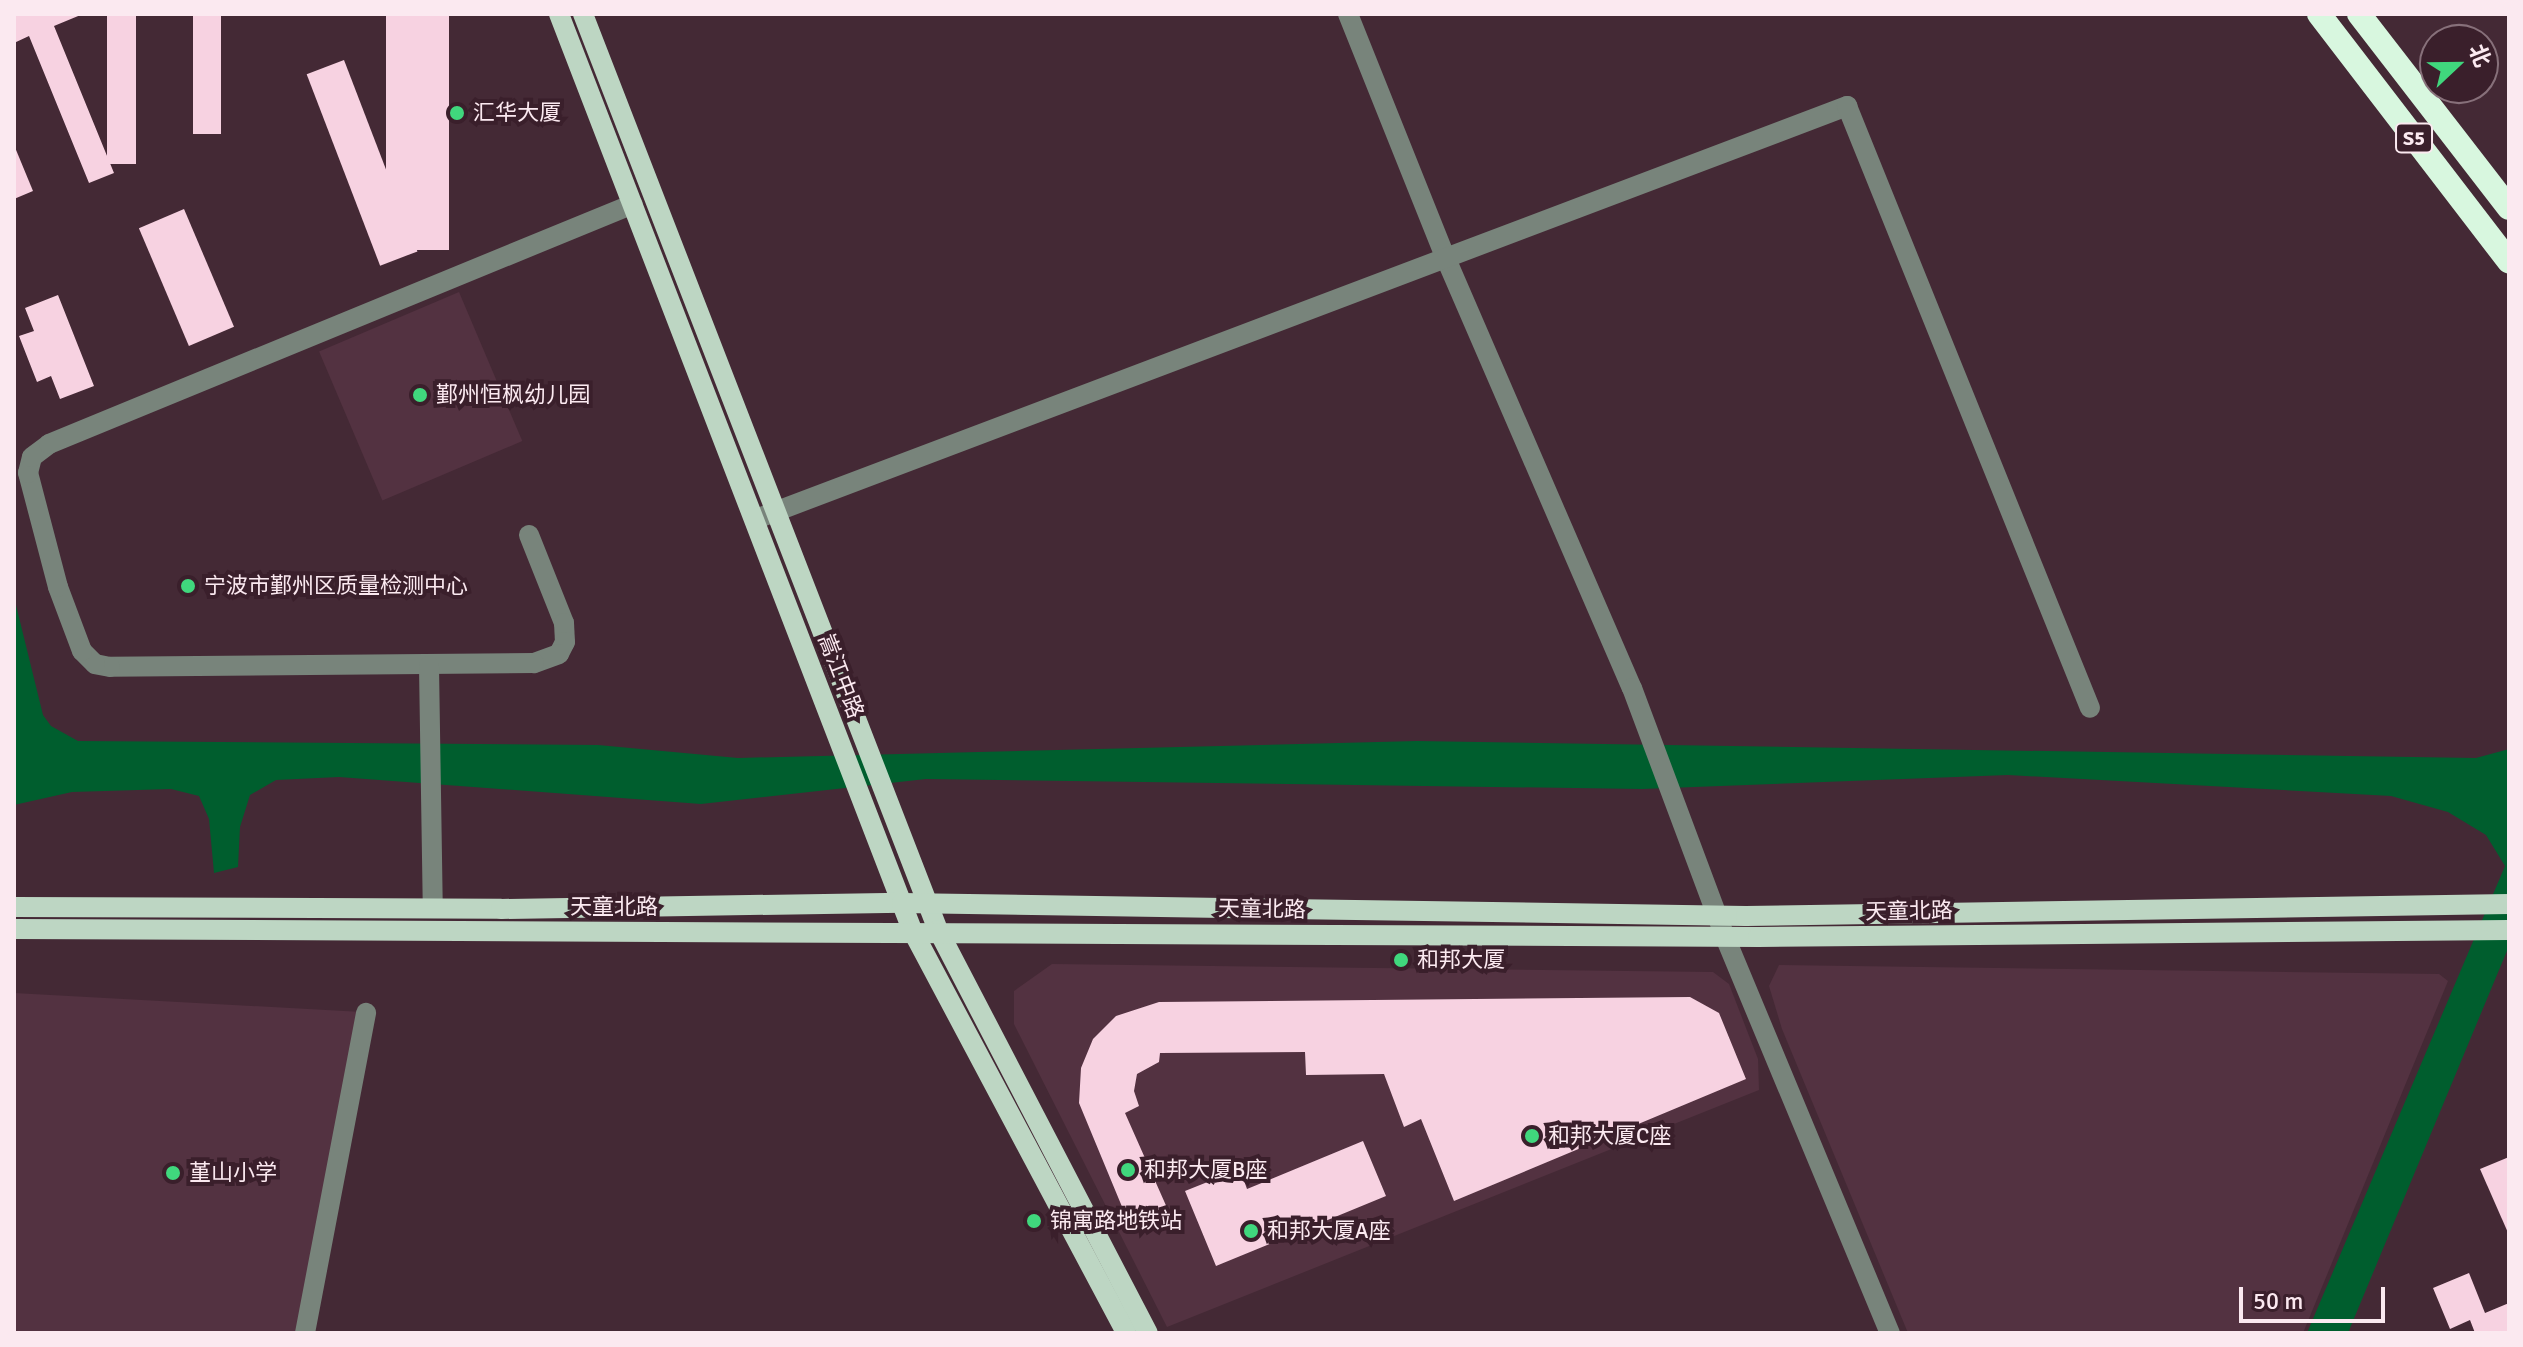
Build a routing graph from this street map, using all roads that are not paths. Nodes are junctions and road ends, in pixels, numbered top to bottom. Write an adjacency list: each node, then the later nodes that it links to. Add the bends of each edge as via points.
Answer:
1 (559, 14): 6 (main road, 嵩江中路)
2 (583, 14): 10 (main road, 嵩江中路)
3 (1348, 14): 8 (street)
4 (2319, 14): 9 (highway, S5)
5 (2359, 14): 7 (highway, S5)
6 (633, 204): 11 (main road, 嵩江中路); 13 (street, via 49,444 32,457 29,491 58,587 82,651 95,664)
7 (2509, 208)
8 (1447, 261): 10 (street); 14 (street, via 1847,106); 20 (street, via 1632,688)
9 (2509, 262)
10 (776, 512): 11 (street); 16 (main road, 嵩江中路)
11 (756, 519): 15 (main road, 嵩江中路)
12 (529, 535): 13 (street, via 564,623 565,642 559,654 508,667)
13 (429, 666): 19 (street)
14 (2090, 708)
15 (902, 903): 16 (main road, 天童北路); 19 (main road, 天童北路); 23 (main road, 嵩江中路)
16 (928, 903): 20 (main road, 天童北路); 24 (main road, 嵩江中路)
17 (2509, 904): 21 (main road, 天童北路)
18 (14, 907): 19 (main road, 天童北路)
19 (433, 908)
20 (1719, 915): 21 (main road, 天童北路); 26 (street)
21 (1991, 923): 25 (main road, 天童北路); 26 (main road, 天童北路)
22 (14, 929): 23 (main road, 天童北路)
23 (912, 930): 24 (main road, 天童北路); 29 (main road, 嵩江中路)
24 (938, 930): 26 (main road, 天童北路); 30 (main road, 嵩江中路)
25 (2509, 930)
26 (1725, 937): 31 (street)
27 (366, 1013): 28 (street)
28 (305, 1333)
29 (1126, 1333)
30 (1148, 1333)
31 (1890, 1333)

